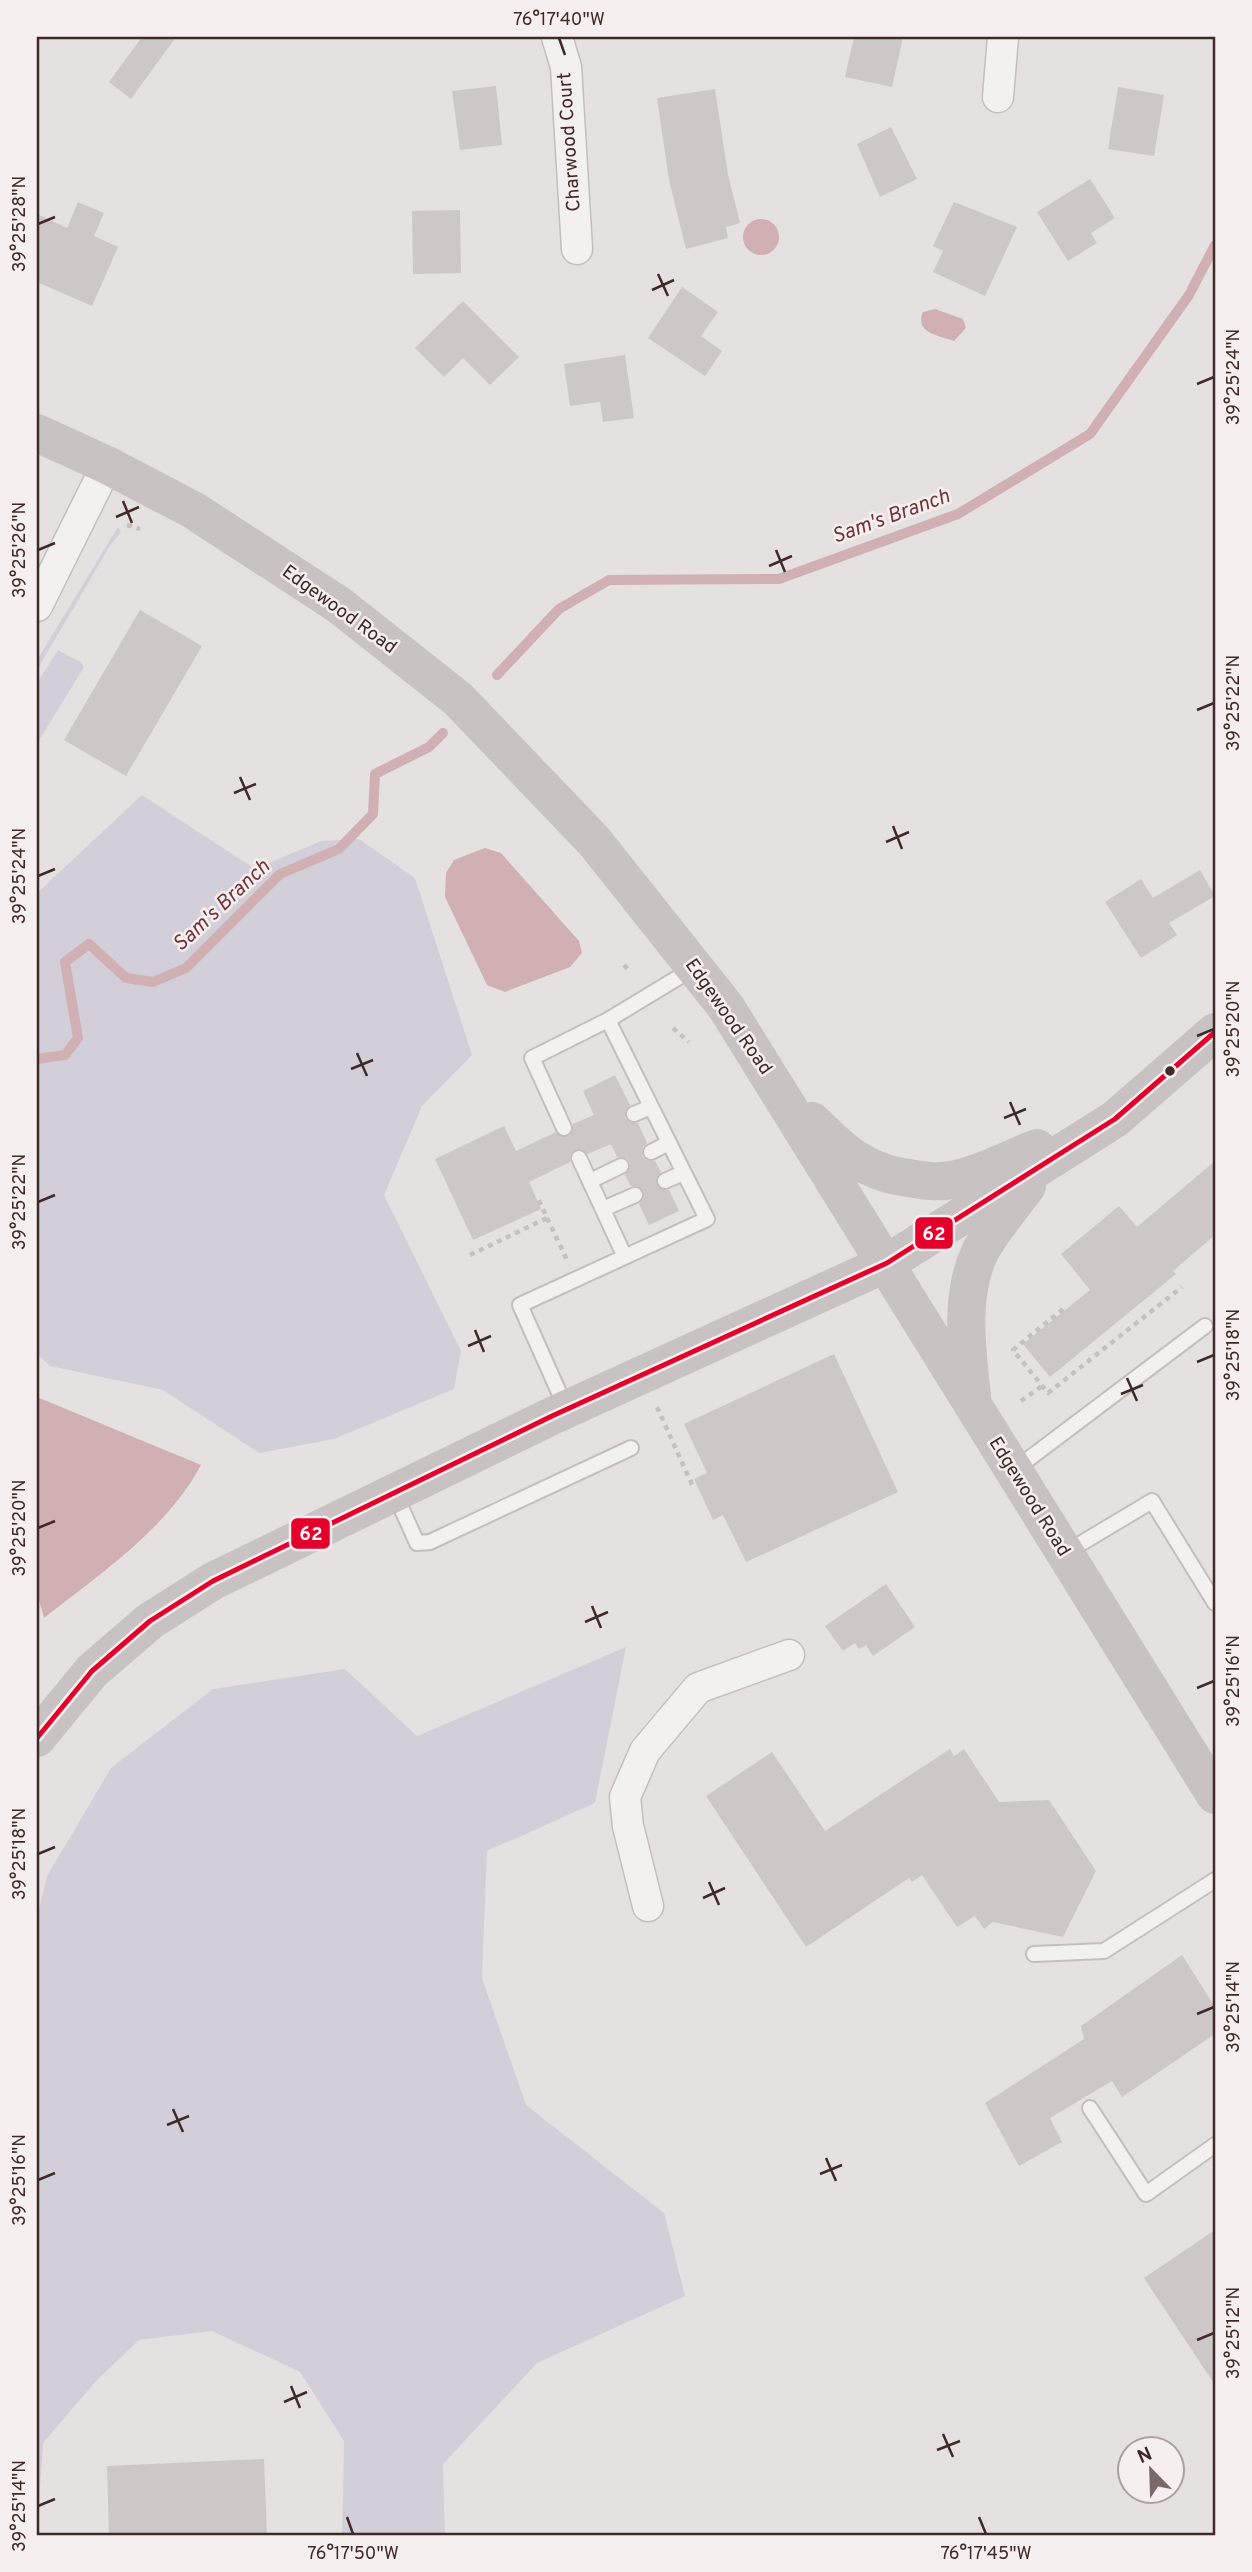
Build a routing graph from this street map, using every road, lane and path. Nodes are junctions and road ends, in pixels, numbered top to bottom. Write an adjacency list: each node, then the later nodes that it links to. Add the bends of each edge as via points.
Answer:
1 (557, 37): 4 (street, Charwood Court, via 566,67)
2 (1003, 37): 3 (street)
3 (998, 97)
4 (577, 249)
5 (37, 433): 6 (main road, Edgewood Road)
6 (107, 464): 9 (street); 11 (main road, Edgewood Road, via 193,510 339,605 458,699 594,841)
7 (127, 525): 8 (path)
8 (140, 528)
9 (37, 606)
10 (624, 965): 12 (path)
11 (695, 967): 13 (lane); 17 (main road, Edgewood Road)
12 (630, 972)
13 (608, 1020): 18 (lane); 21 (lane, via 532,1058)
14 (673, 1028): 16 (path)
15 (1215, 1032): 20 (main road)
16 (689, 1042)
17 (775, 1083): 20 (main road, via 845,1154 884,1175 929,1183 957,1180); 36 (main road, Edgewood Road, via 856,1220)
18 (651, 1107): 19 (lane); 22 (lane)
19 (634, 1114)
20 (1115, 1119): 26 (main road)
21 (564, 1128)
22 (669, 1143): 23 (lane); 27 (lane)
23 (651, 1152)
24 (579, 1158): 28 (lane)
25 (621, 1166): 28 (lane)
26 (1040, 1168): 36 (main road); 43 (main road, via 981,1251 973,1273 965,1329)
27 (683, 1173): 29 (lane); 35 (lane, via 706,1219)
28 (590, 1181): 32 (lane)
29 (665, 1181)
30 (635, 1195): 32 (lane)
31 (538, 1198): 33 (path)
32 (603, 1209): 35 (lane)
33 (548, 1218): 34 (path); 37 (path)
34 (470, 1255)
35 (624, 1255): 37 (lane)
36 (887, 1263): 43 (main road, Edgewood Road); 44 (main road)
37 (575, 1277): 44 (lane, via 520,1305)
38 (1182, 1287): 41 (path, via 1048,1393)
39 (1063, 1309): 41 (path, via 1013,1350)
40 (1205, 1326): 47 (lane)
41 (1042, 1386): 42 (path)
42 (1021, 1401)
43 (973, 1408): 47 (main road, Edgewood Road)
44 (567, 1409): 49 (main road)
45 (658, 1409): 48 (path)
46 (631, 1448): 49 (lane, via 430,1542 417,1543)
47 (1013, 1471): 50 (main road, Edgewood Road)
48 (694, 1489)
49 (395, 1493): 53 (main road, via 213,1581 169,1608 92,1671)
50 (1064, 1553): 51 (lane, via 1152,1501); 54 (main road, Edgewood Road)
51 (1215, 1602)
52 (789, 1655): 56 (street, via 698,1688 645,1751 625,1797)
53 (37, 1738)
54 (1215, 1795)
55 (1215, 1880): 57 (lane, via 1104,1951)
56 (648, 1906)
57 (1034, 1954)
58 (1090, 2108): 59 (lane, via 1146,2194)
59 (1215, 2145)

